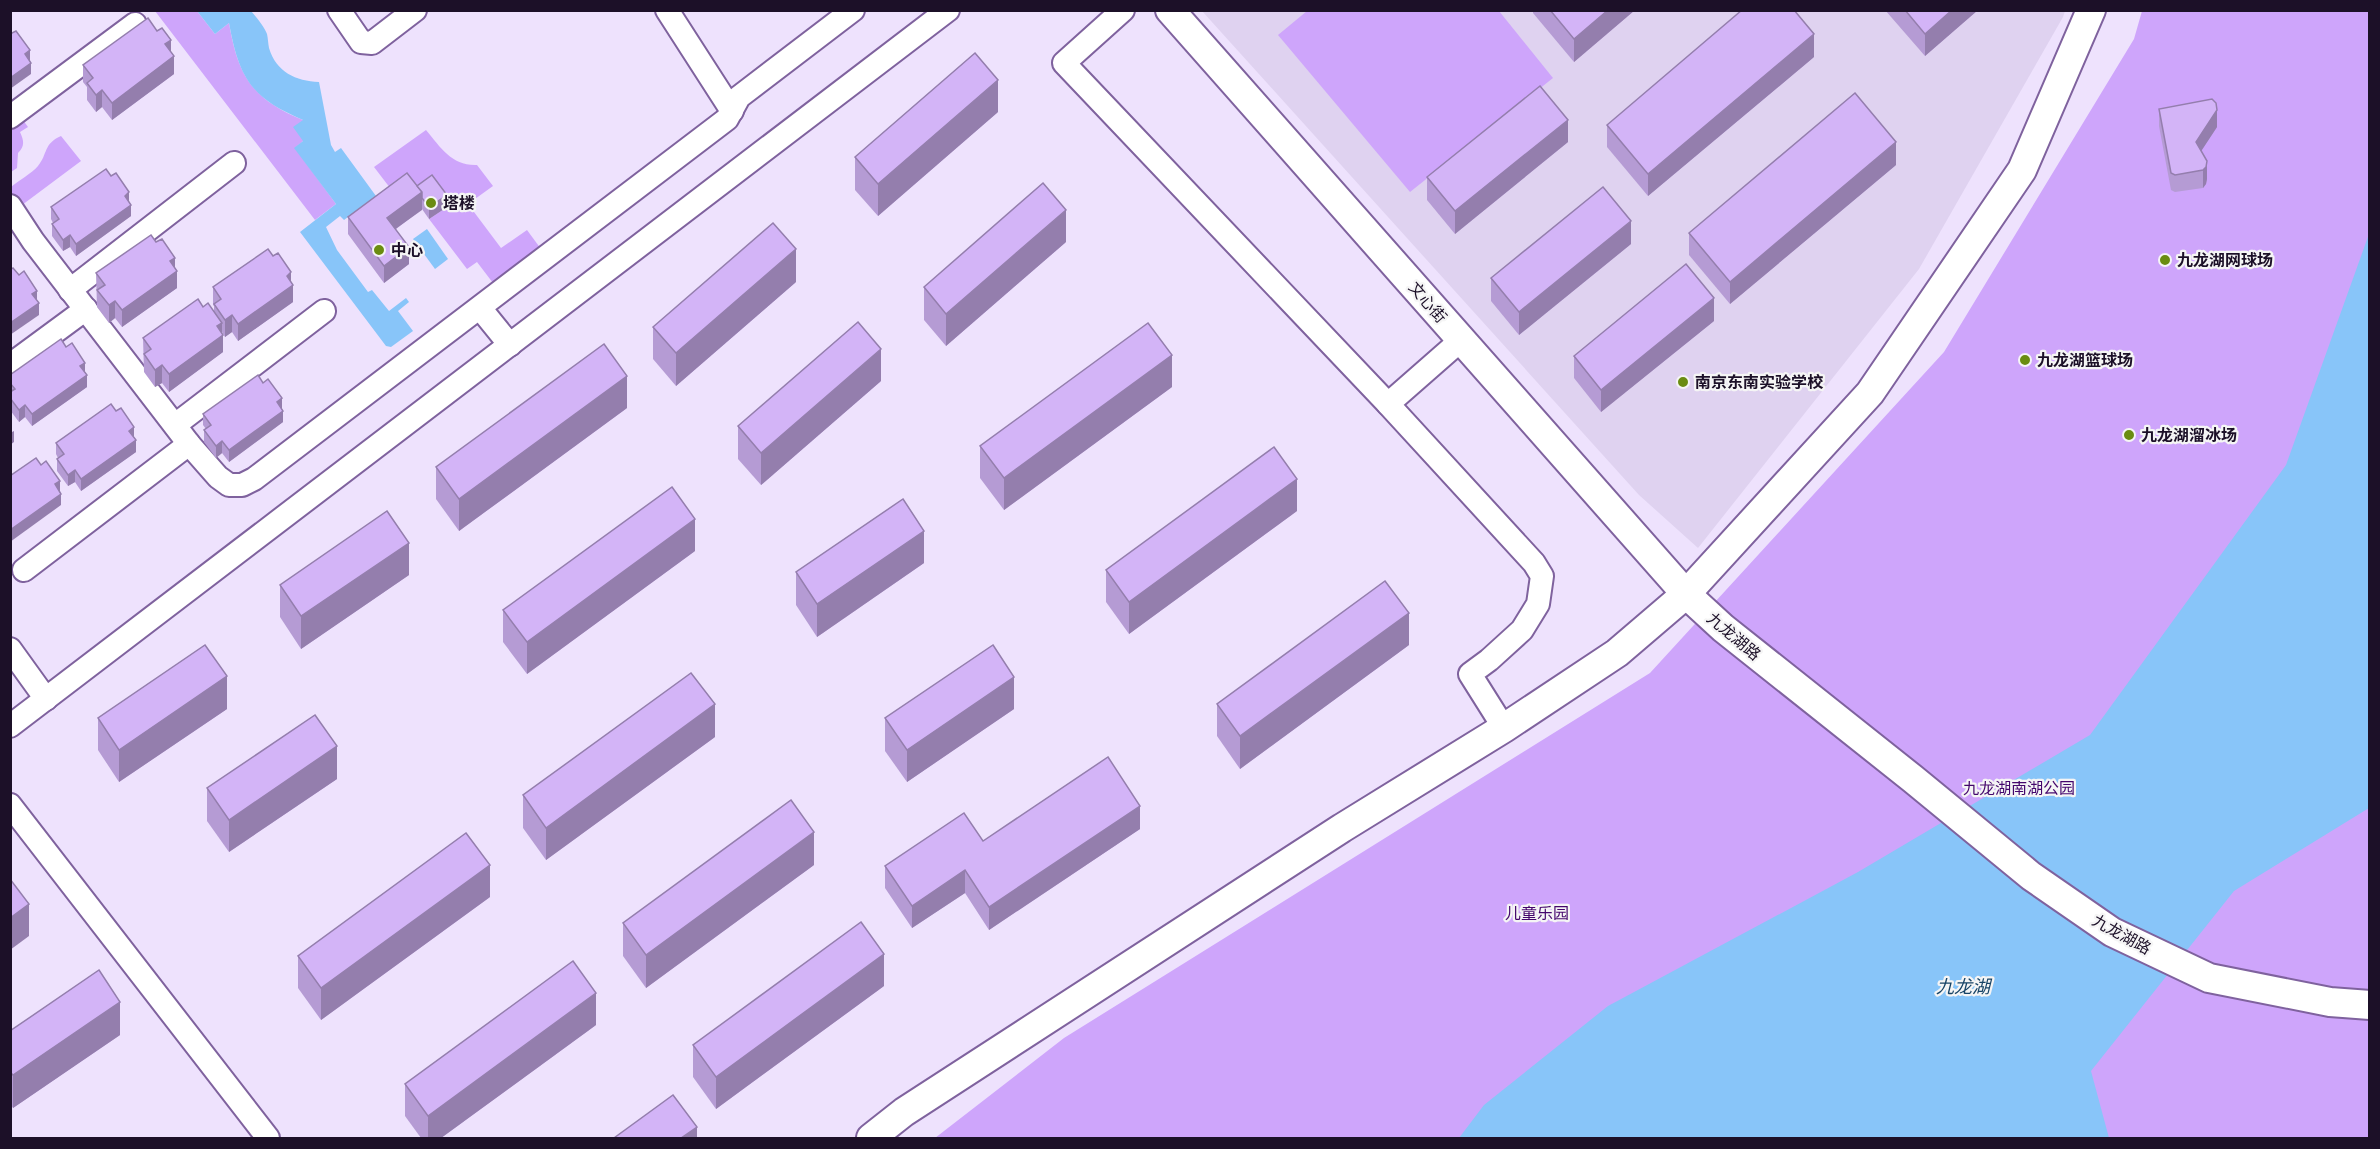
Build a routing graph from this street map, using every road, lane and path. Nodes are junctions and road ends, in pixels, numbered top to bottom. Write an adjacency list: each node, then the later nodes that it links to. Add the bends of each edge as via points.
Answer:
1 (339, 10): 2 (street, via 361,42 372,43)
2 (415, 10)
3 (667, 10): 10 (street)
4 (854, 10): 10 (street, via 739,97)
5 (948, 10): 19 (street)
6 (1123, 10): 21 (street, via 1064,63)
7 (1170, 10): 18 (street, 文心街)
8 (2091, 10): 25 (street, via 2022,170 1876,383)
9 (135, 24): 11 (street)
10 (732, 111): 15 (street, via 727,119)
11 (10, 117)
12 (234, 163): 14 (street)
13 (10, 207): 14 (street)
14 (70, 290): 16 (street)
15 (480, 308): 19 (street); 23 (street, via 254,479 229,485)
16 (86, 309): 20 (street); 22 (street)
17 (324, 311): 22 (street)
18 (1461, 340): 21 (street); 25 (street, 文心街)
19 (510, 345): 27 (street)
20 (10, 365)
21 (1388, 404): 29 (street, via 1542,576 1538,604 1522,630 1470,674)
22 (175, 425): 23 (street)
23 (189, 444): 24 (street)
24 (24, 570)
25 (1686, 594): 29 (street, via 1617,653); 31 (street, 九龙湖路, via 2031,876 2112,932 2209,978 2330,1002)
26 (10, 649): 27 (street)
27 (46, 699): 28 (street)
28 (10, 726)
29 (1504, 728): 33 (street, via 1292,860 904,1112)
30 (10, 805): 32 (street)
31 (2370, 1005)
32 (268, 1138)
33 (871, 1138)

